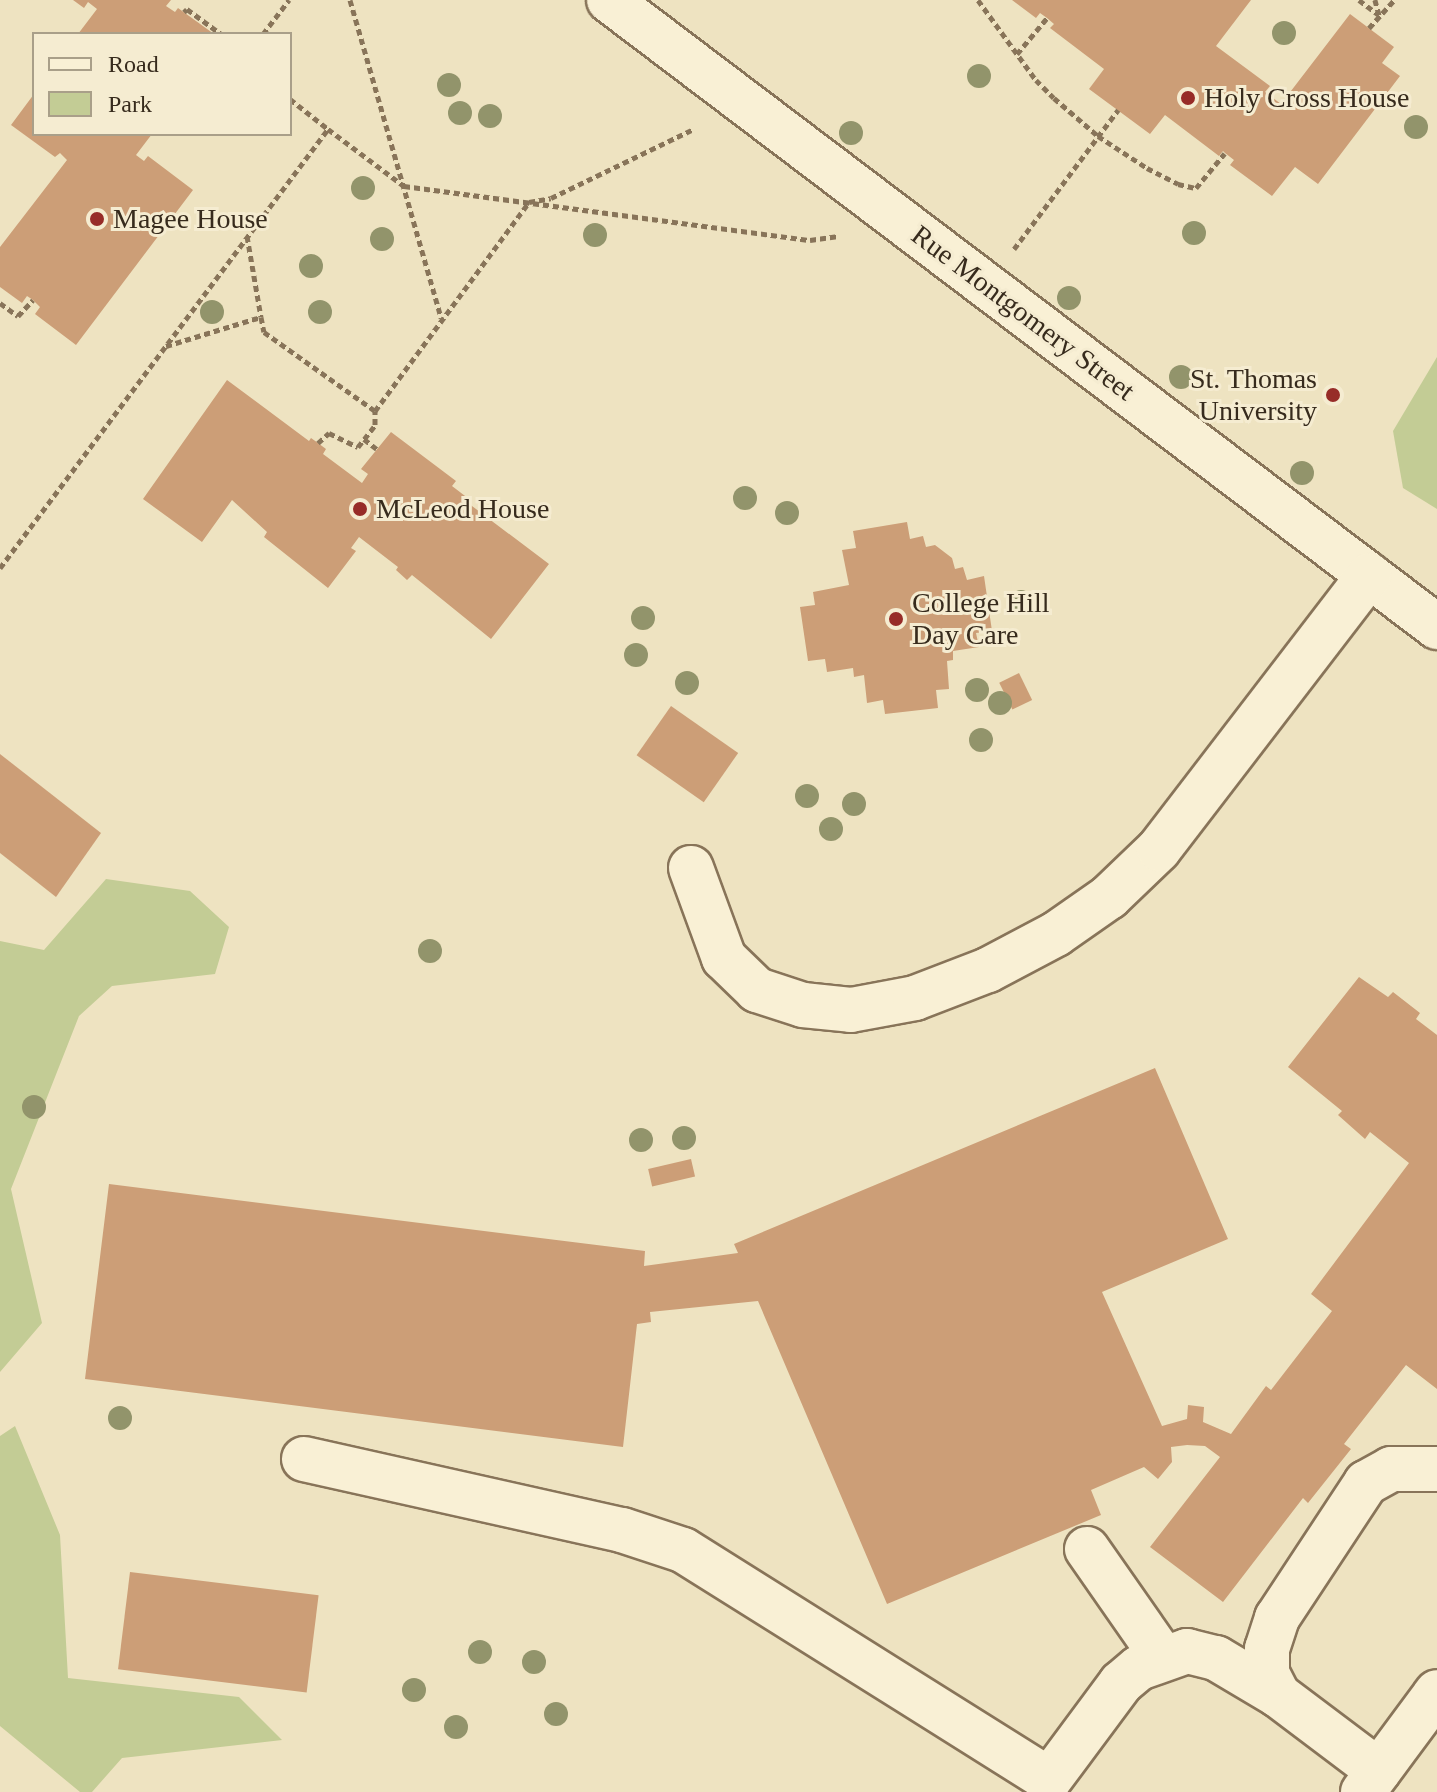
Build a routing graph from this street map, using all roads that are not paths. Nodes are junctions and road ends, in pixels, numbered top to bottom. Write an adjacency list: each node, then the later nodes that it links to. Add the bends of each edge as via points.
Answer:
1 (609, 0): 2 (street, Rue Montgomery Street)
2 (1369, 575): 3 (street, Rue Montgomery Street); 4 (street, via 1159,849 1109,897 1056,934 988,970 915,998 851,1010 803,1005 757,990 724,958)
3 (1437, 627)
4 (691, 868)
5 (304, 1459): 8 (street, via 622,1530 683,1550 1049,1780 1121,1683)
6 (1437, 1469): 10 (street, via 1391,1469 1366,1483 1277,1618 1267,1649 1267,1673)
7 (1087, 1549): 8 (street)
8 (1163, 1658): 10 (street, via 1187,1651 1216,1658)
9 (1437, 1692): 11 (street)
10 (1278, 1695): 11 (street)
11 (1371, 1781)

